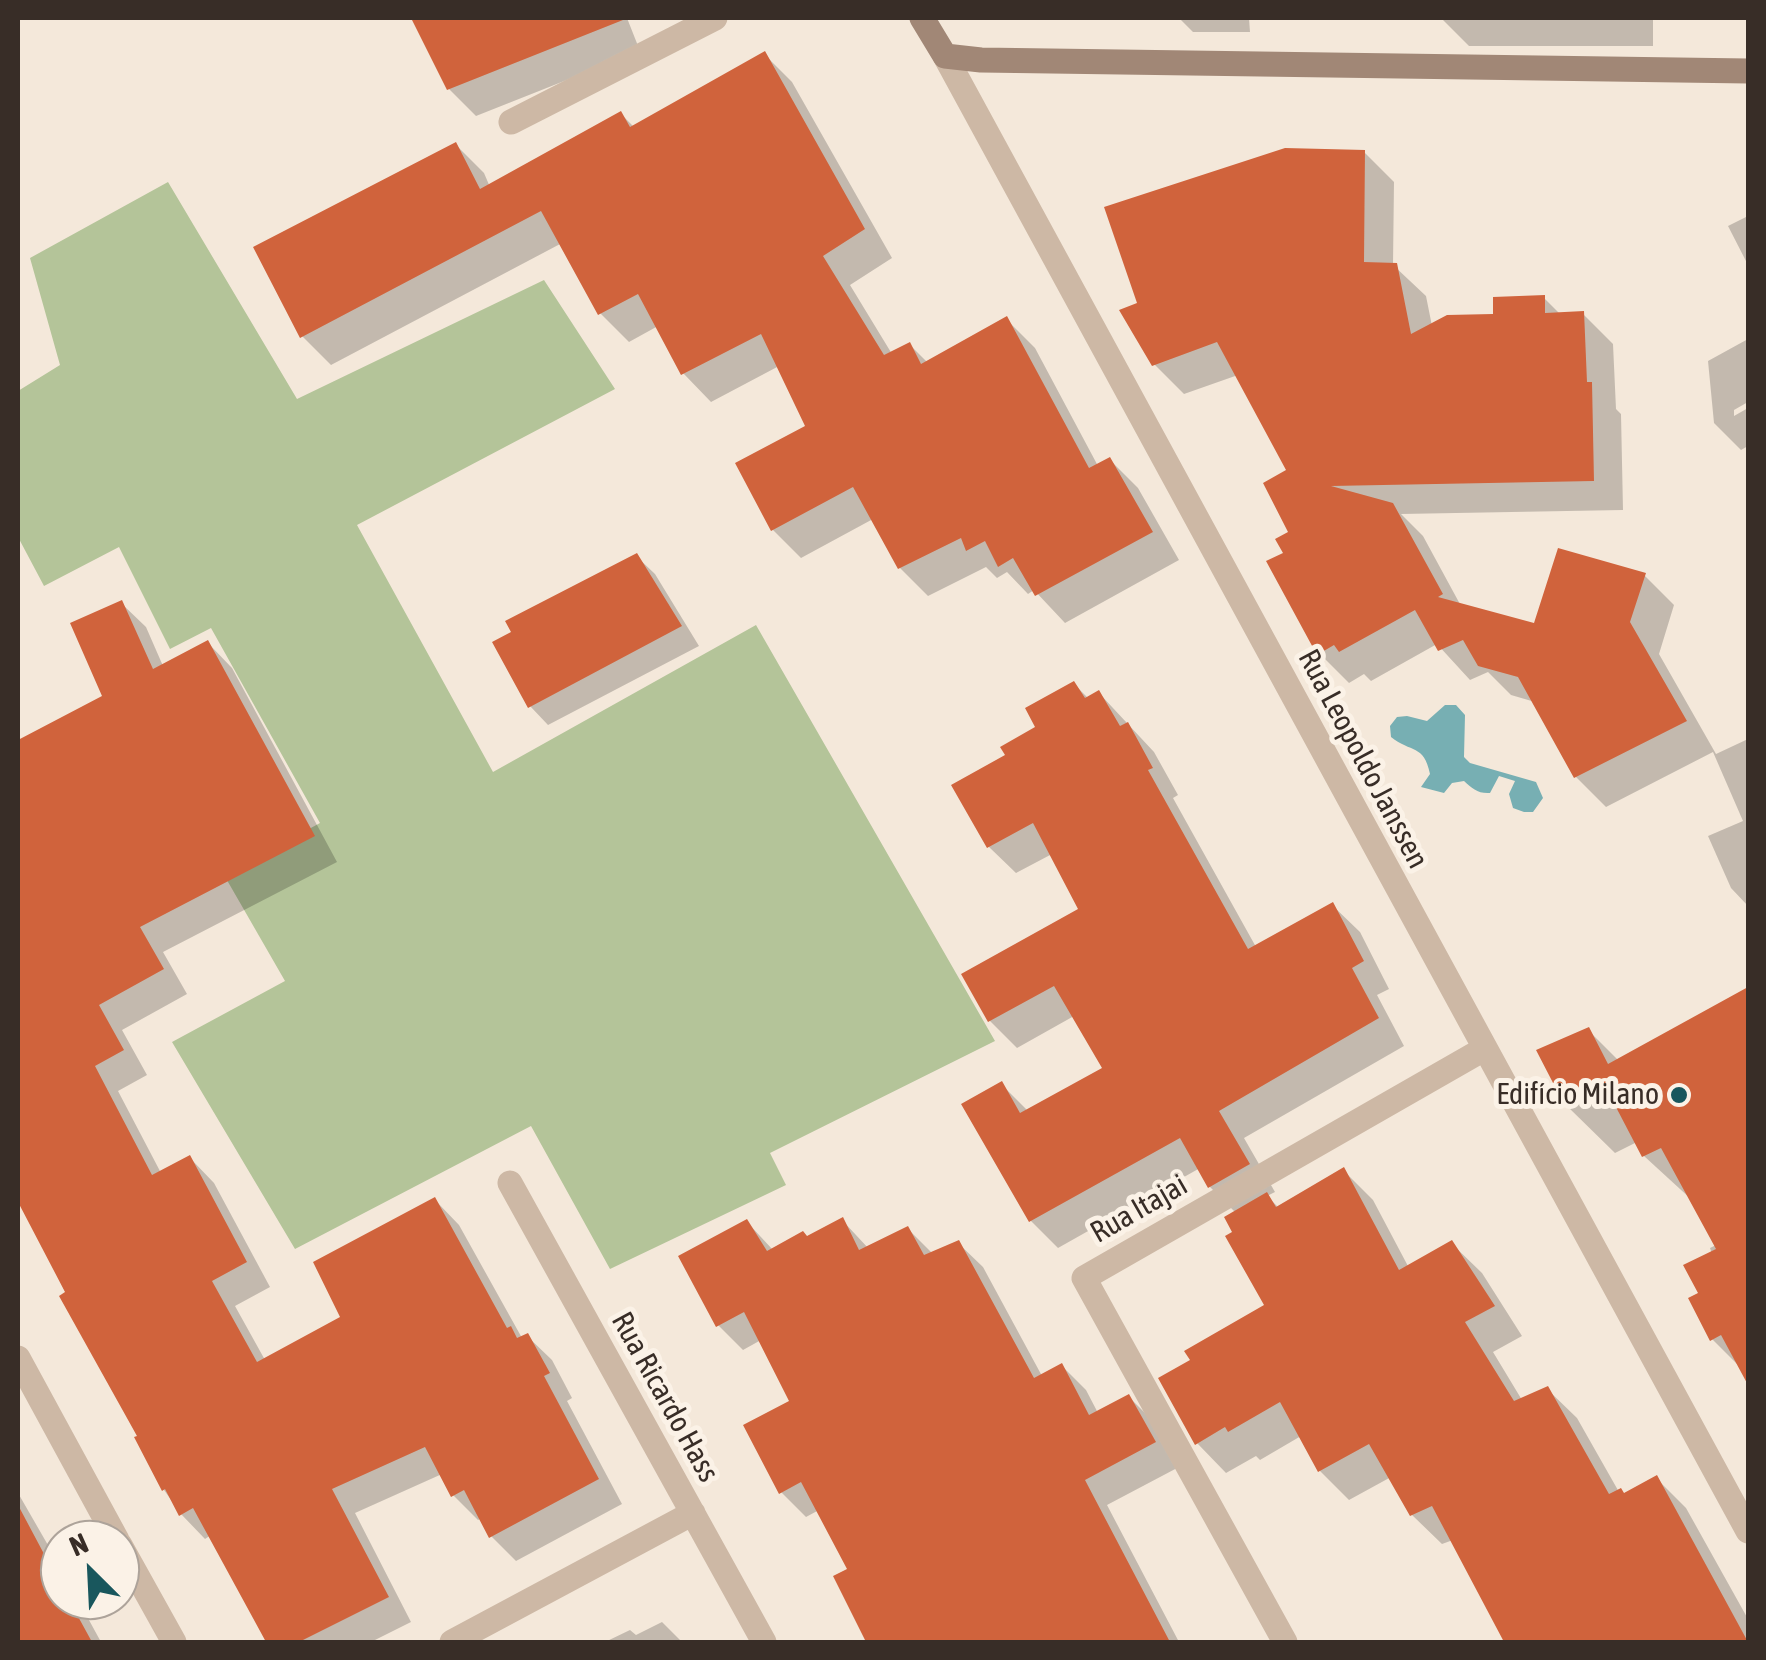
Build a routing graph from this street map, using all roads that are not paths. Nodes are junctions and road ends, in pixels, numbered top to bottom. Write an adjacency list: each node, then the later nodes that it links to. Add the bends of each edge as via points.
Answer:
1 (715, 18): 5 (street)
2 (922, 18): 3 (street, Rua Leopoldo Janssen)
3 (945, 56): 4 (street); 6 (street, Rua Leopoldo Janssen)
4 (1748, 71)
5 (511, 122)
6 (1484, 1049): 11 (street, Rua Leopoldo Janssen); 16 (street, Rua Itajai, via 1084,1278)
7 (510, 1183): 9 (street, Rua Ricardo Hass)
8 (18, 1358): 10 (street)
9 (693, 1513): 14 (street); 15 (street, Rua Ricardo Hass)
10 (107, 1520)
11 (1748, 1530)
12 (140, 1580): 13 (street)
13 (174, 1642)
14 (452, 1642)
15 (764, 1642)
16 (1284, 1642)

